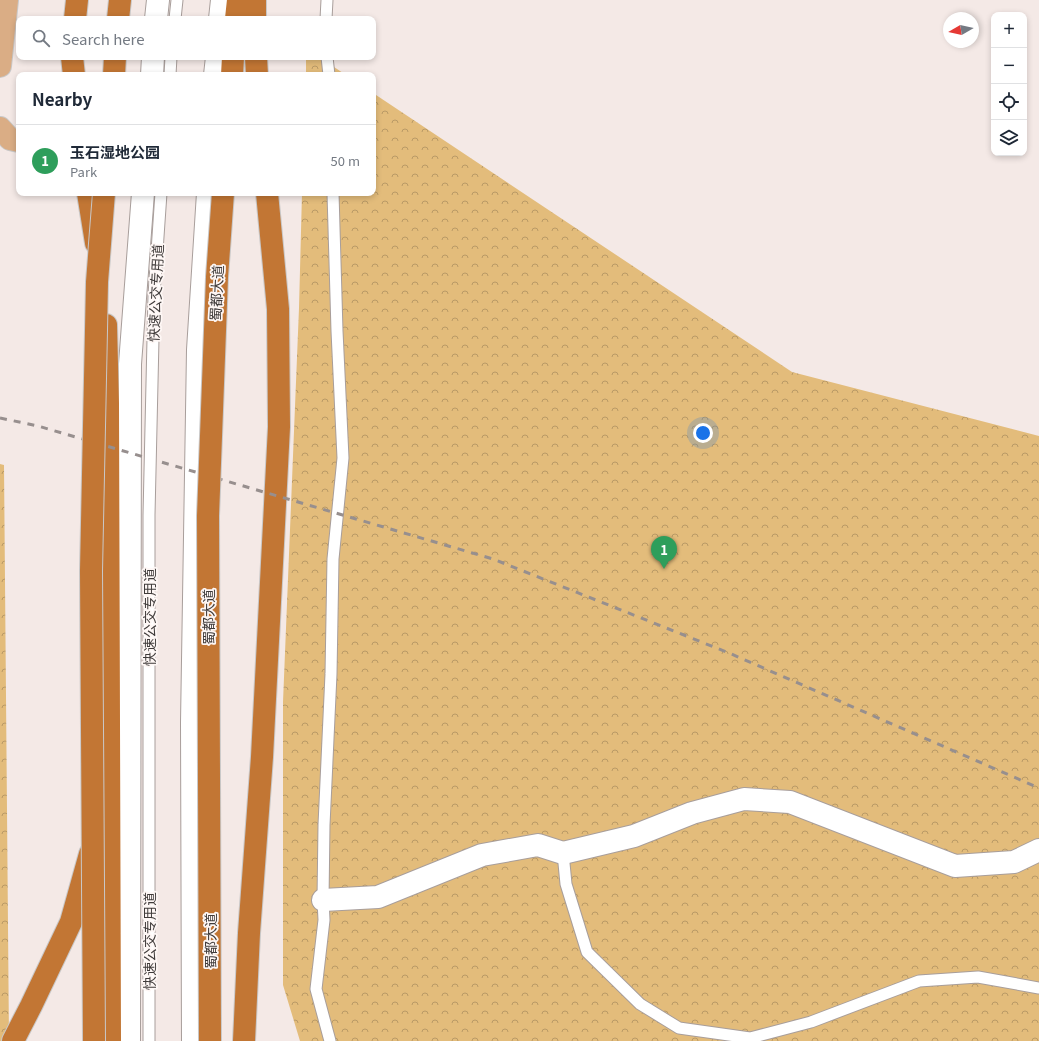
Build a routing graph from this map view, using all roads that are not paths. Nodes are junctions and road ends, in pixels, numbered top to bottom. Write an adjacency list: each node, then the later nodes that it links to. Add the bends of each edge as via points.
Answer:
1 (7, 0): 27 (main road)
2 (77, 0): 10 (highway)
3 (120, 0): 11 (highway)
4 (158, 0): 12 (main road)
5 (177, 0): 13 (lane)
6 (222, 0): 14 (main road)
7 (238, 0): 15 (highway)
8 (254, 0): 16 (highway)
9 (327, 0): 17 (lane)
10 (75, 16)
11 (118, 16)
12 (156, 16)
13 (175, 16)
14 (220, 16)
15 (236, 16)
16 (255, 16)
17 (326, 16)
18 (71, 60): 28 (main road)
19 (72, 60): 29 (highway)
20 (115, 60): 30 (highway)
21 (153, 60): 31 (main road)
22 (171, 60): 32 (lane)
23 (217, 60): 33 (main road)
24 (233, 60): 34 (highway)
25 (256, 60): 35 (highway)
26 (327, 60): 36 (lane)
27 (0, 66)
28 (67, 72)
29 (74, 72)
30 (114, 72)
31 (152, 72)
32 (170, 72)
33 (216, 72)
34 (232, 72)
35 (257, 72)
36 (329, 72)
37 (0, 128): 38 (main road, via 10,139)
38 (16, 140)
39 (89, 196): 47 (highway, via 106,324)
40 (104, 196): 54 (highway, bridge, via 97,282 91,570)
41 (143, 196): 56 (main road, via 130,364)
42 (161, 196): 57 (lane, 快速公交专用道, bridge, via 154,295 149,515)
43 (208, 196): 58 (main road, via 198,350 192,723)
44 (223, 196): 59 (highway, 蜀都大道, bridge, via 217,277 208,516)
45 (267, 196): 51 (highway, via 278,309 279,427 263,750)
46 (333, 196): 50 (lane, via 343,458 333,559)
47 (109, 792): 53 (highway, via 71,922); 55 (highway)
48 (1039, 850): 49 (main road, via 1014,862 954,866 790,802 744,799 692,813 634,836)
49 (563, 852): 50 (main road, via 538,845 482,855 378,897); 52 (lane, via 566,884 587,952 640,1004 680,1028 750,1038 812,1022 919,981 978,977)
50 (323, 900): 62 (lane, via 324,920 316,989)
51 (249, 933): 60 (highway); 61 (highway)
52 (1039, 988)
53 (13, 1041)
54 (94, 1041)
55 (110, 1041)
56 (129, 1041)
57 (149, 1041)
58 (194, 1041)
59 (210, 1041)
60 (244, 1041)
61 (260, 1041)
62 (330, 1041)

